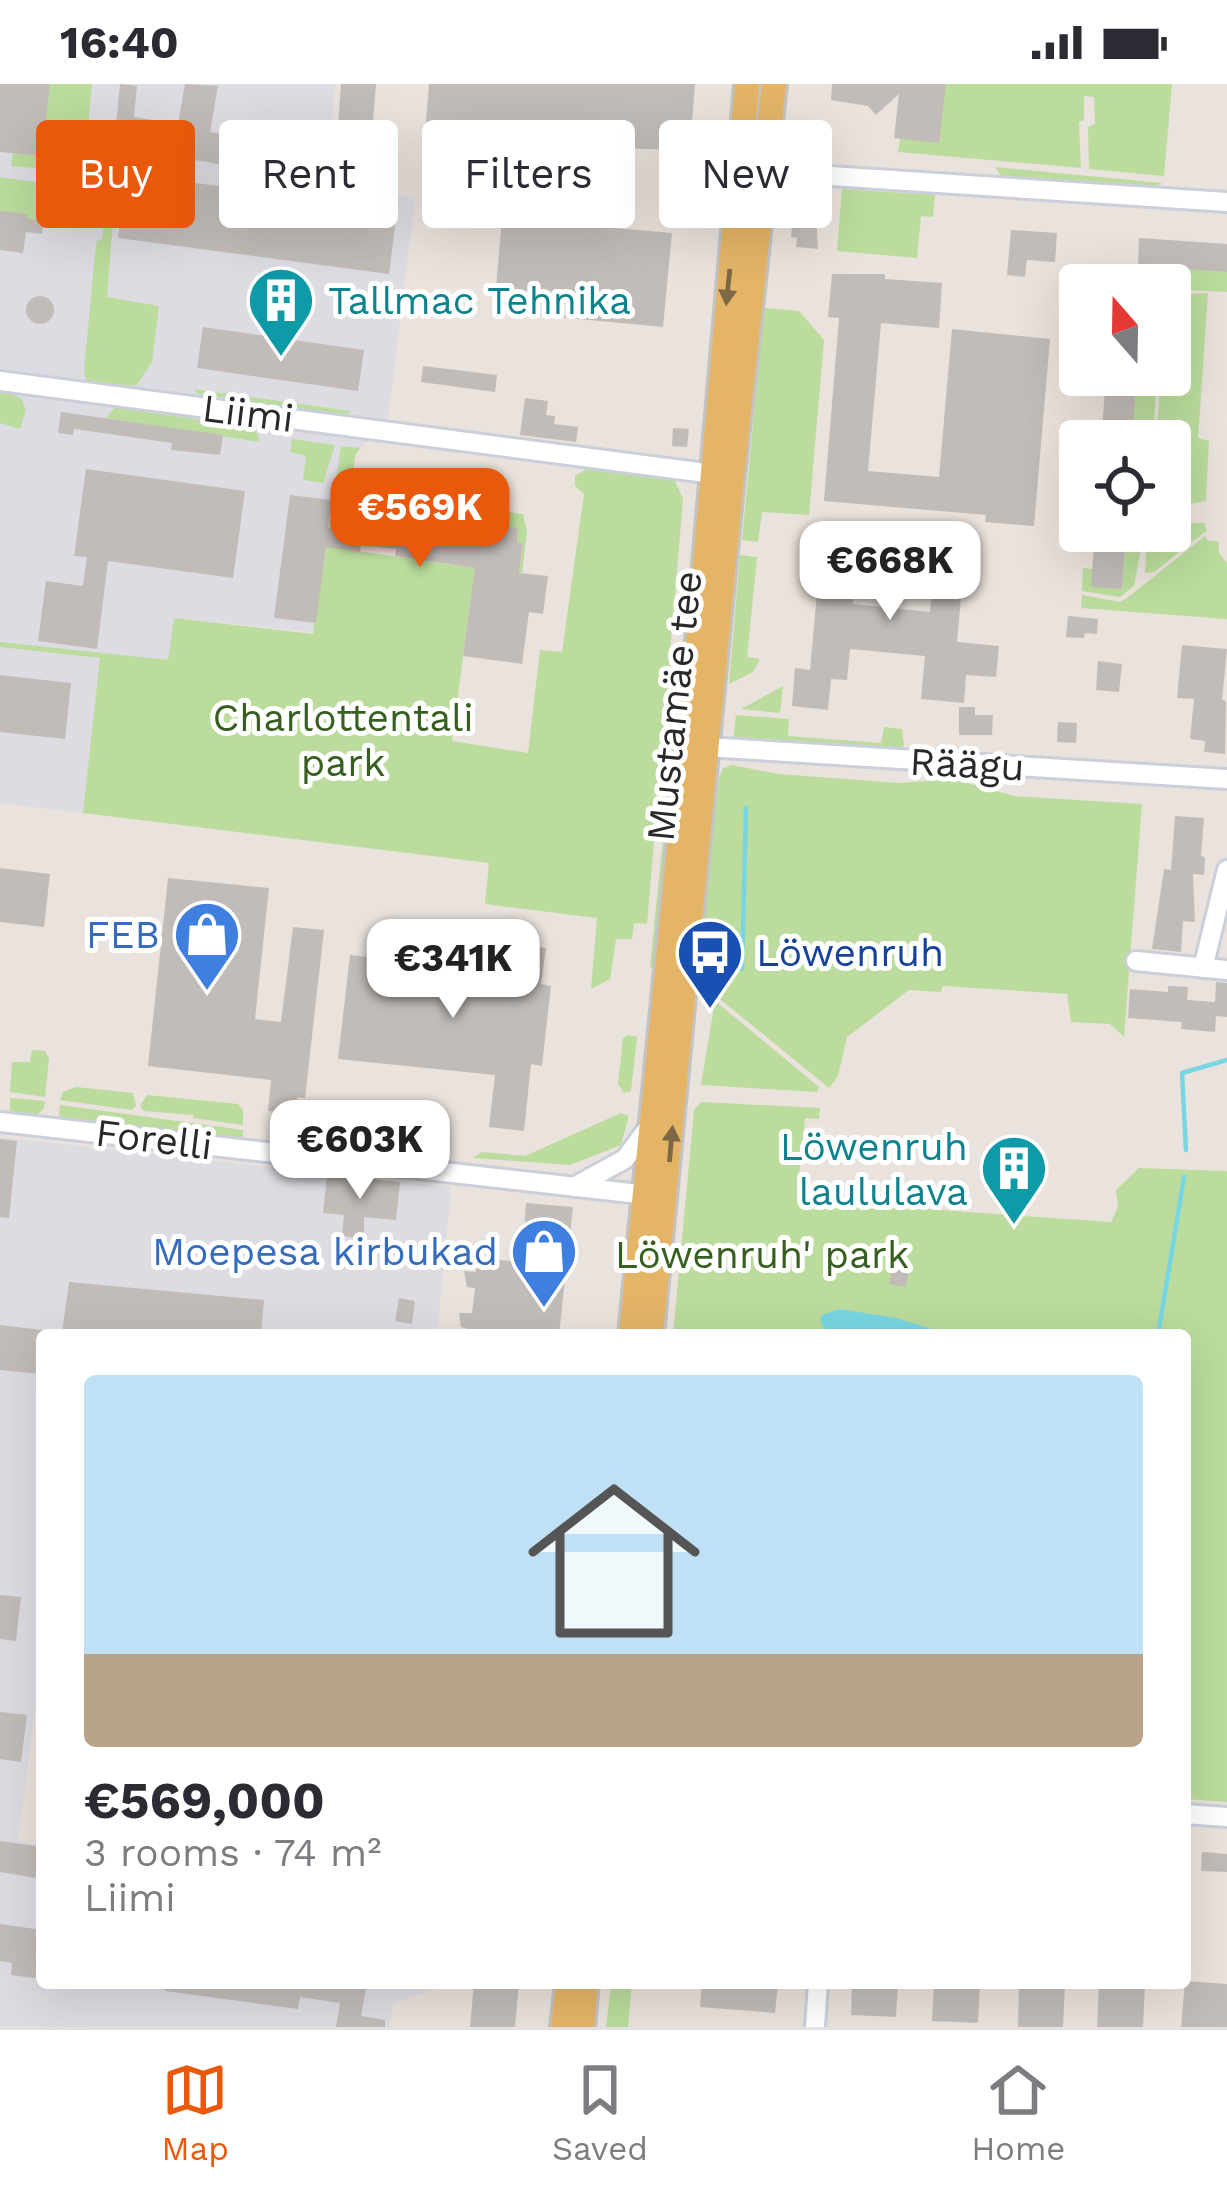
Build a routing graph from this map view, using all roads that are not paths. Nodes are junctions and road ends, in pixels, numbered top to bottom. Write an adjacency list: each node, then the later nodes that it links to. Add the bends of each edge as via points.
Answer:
1 (747, 84): 3 (main road, Mustamäe tee)
2 (774, 84): 4 (main road, Mustamäe tee)
3 (749, 120)
4 (765, 120)
5 (832, 176): 6 (street)
6 (1227, 202)
7 (747, 228): 9 (main road, Mustamäe tee)
8 (0, 381): 9 (street, Liimi)
9 (721, 475): 10 (main road, Mustamäe tee); 17 (main road, Mustamäe tee)
10 (706, 747): 11 (street, Räägu); 19 (main road, Mustamäe tee, one-way to 10)
11 (1227, 779)
12 (1227, 870): 14 (street)
13 (1136, 961): 14 (street)
14 (1203, 968): 15 (street)
15 (1227, 970)
16 (0, 1122): 18 (street, Forelli)
17 (651, 1123): 18 (street, via 625,1159); 19 (main road, Mustamäe tee)
18 (574, 1187): 19 (street, Forelli)
19 (655, 1196): 20 (main road, Mustamäe tee); 21 (main road, Mustamäe tee)
20 (632, 1329)
21 (651, 1329)
22 (1191, 1814): 23 (street)
23 (1227, 1817)
24 (567, 1989): 27 (main road)
25 (585, 1989): 28 (main road)
26 (818, 1989): 29 (street)
27 (563, 2027)
28 (582, 2027)
29 (815, 2027)

